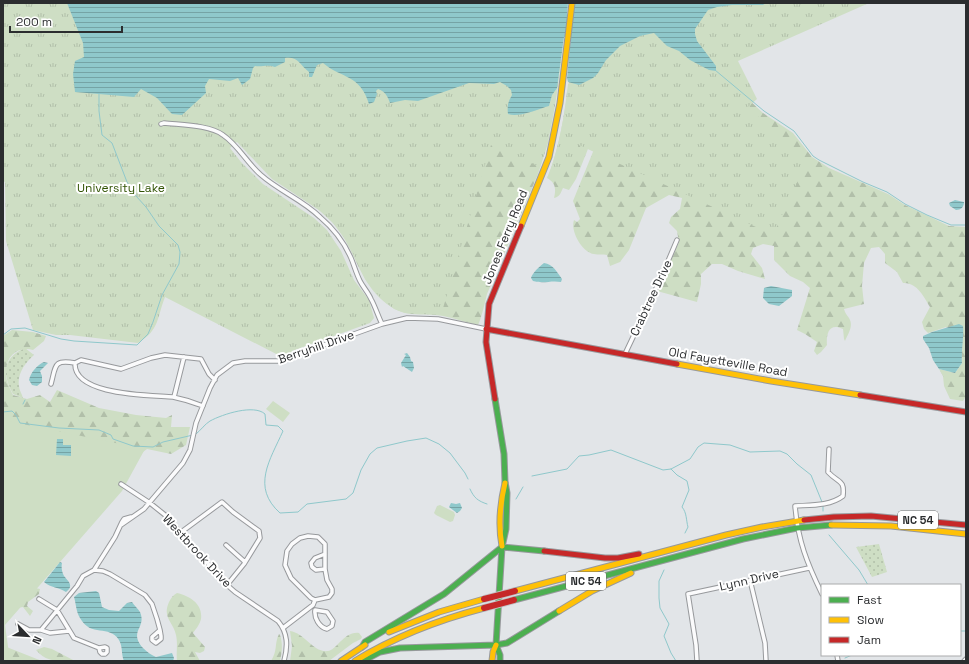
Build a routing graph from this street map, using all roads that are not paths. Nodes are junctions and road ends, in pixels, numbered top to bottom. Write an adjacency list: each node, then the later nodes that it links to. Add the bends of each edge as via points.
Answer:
1 (572, 3): 5 (main road, Jones Ferry Road, via 556,129 549,158 489,304)
2 (161, 124): 4 (street, via 192,126 219,132 229,139 260,174 320,216 345,247)
3 (676, 240): 6 (street, Crabtree Drive)
4 (382, 324): 5 (street, Berryhill Drive, via 407,318 427,318); 9 (street, Berryhill Drive, via 279,361 233,363 221,371)
5 (486, 329): 6 (main road, Old Fayetteville Road); 23 (main road, Jones Ferry Road, via 504,454 505,482 500,531)
6 (625, 354): 13 (main road, Old Fayetteville Road, via 854,395)
7 (184, 356): 8 (street, via 151,358 121,368 81,360); 9 (street, via 201,359); 11 (street)
8 (75, 363): 10 (street, via 59,362); 11 (street, via 80,377 86,383 117,392)
9 (215, 380): 12 (street, Berryhill Drive)
10 (51, 384)
11 (174, 397): 12 (street)
12 (203, 406): 16 (street, Berryhill Drive, via 188,454)
13 (966, 412)
14 (828, 450): 17 (street, via 828,472 843,484 843,496 836,502 795,506)
15 (121, 484): 16 (street, Westbrook Drive)
16 (150, 503): 20 (street, Westbrook Drive); 26 (street, Berryhill Drive, via 136,515 124,519)
17 (796, 520): 18 (main road, NC 54, via 871,516); 19 (street); 25 (main road, NC 54, via 756,527)
18 (966, 525)
19 (797, 528): 21 (main road, NC 54, via 872,524); 28 (main road, NC 54, via 761,534); 29 (street)
20 (180, 533): 27 (street, via 222,502 260,534); 34 (street, Westbrook Drive)
21 (966, 534)
22 (226, 544): 27 (street)
23 (502, 547): 25 (main road, via 598,558 640,554); 46 (main road, Jones Ferry Road); 47 (main road, via 464,580 365,642)
24 (325, 554): 30 (street); 30 (street, via 315,558 311,563 316,570); 37 (street, via 321,539 308,536 292,544 286,556 286,570 291,578)
25 (647, 556): 47 (main road, NC 54, bridge, via 420,618)
26 (100, 561): 31 (street, Berryhill Drive); 32 (street)
27 (245, 562): 34 (street)
28 (657, 562): 46 (main road, via 609,582 510,641); 51 (main road, NC 54, bridge, via 440,620 384,643)
29 (809, 568): 33 (street, Lynn Drive); 35 (street)
30 (325, 569): 37 (street, via 332,593 329,597)
31 (94, 570): 32 (street); 39 (street, Berryhill Drive, via 83,576)
32 (100, 571): 45 (street, via 140,591 156,614)
33 (750, 580): 55 (street, Lynn Drive, via 688,594); 56 (street, via 765,643)
34 (227, 585): 42 (street, Westbrook Drive, via 278,620)
35 (821, 592)
36 (39, 599): 39 (street)
37 (315, 600): 38 (street)
38 (313, 605): 40 (street); 42 (street)
39 (57, 610): 43 (street, Berryhill Drive); 44 (street)
40 (315, 610): 40 (street, via 315,617 322,626 332,626 333,621 327,612)
41 (18, 624): 43 (street, via 30,630)
42 (283, 628): 49 (street, via 287,643)
43 (41, 630): 44 (street, via 50,633)
44 (69, 630): 48 (street, via 74,638)
45 (160, 630)
46 (496, 645): 52 (main road, via 400,648 380,652); 53 (main road, Jones Ferry Road); 54 (main road, Jones Ferry Road)
47 (362, 647): 50 (main road, NC 54)
48 (99, 648)
49 (284, 661)
50 (342, 661)
51 (355, 661)
52 (362, 661)
53 (492, 661)
54 (500, 661)
55 (697, 661)
56 (766, 661)

